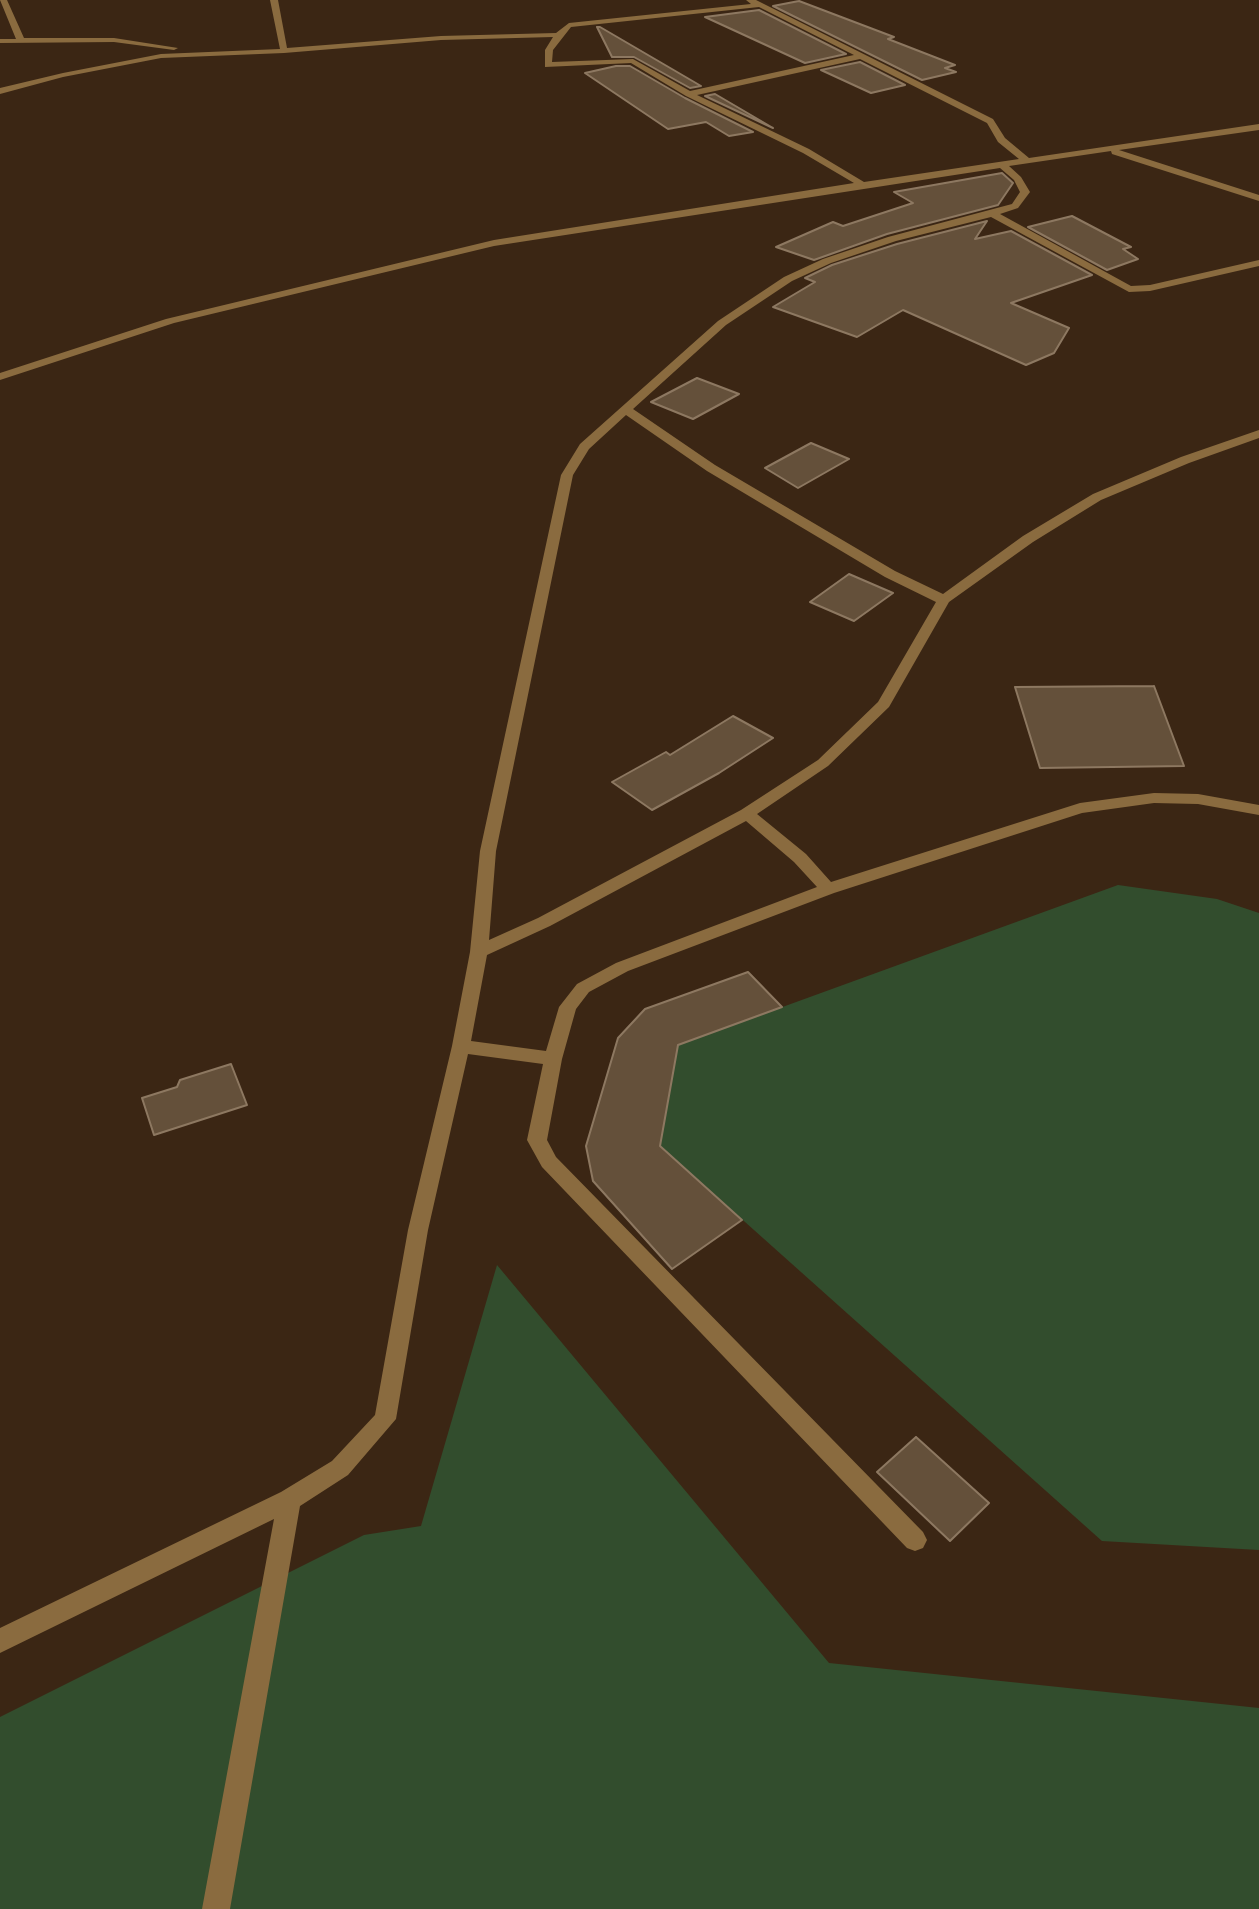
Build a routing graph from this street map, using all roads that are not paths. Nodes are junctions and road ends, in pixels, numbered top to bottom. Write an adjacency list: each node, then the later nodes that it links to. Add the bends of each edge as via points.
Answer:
1 (3, 0): 6 (street)
2 (274, 0): 8 (street)
3 (749, 0): 4 (street)
4 (761, 5): 5 (street, via 578,23); 10 (street)
5 (558, 34): 8 (street); 12 (street, via 549,50 548,65 633,61)
6 (20, 39): 7 (street); 9 (street, via 114,40)
7 (0, 41)
8 (284, 51): 9 (street)
9 (207, 54): 11 (street, via 144,58)
10 (862, 56): 12 (street); 15 (street, via 990,121 1000,140)
11 (0, 91)
12 (689, 94): 17 (street, via 806,151)
13 (1259, 127): 14 (street)
14 (1111, 151): 15 (street); 18 (street)
15 (1028, 162): 16 (street)
16 (1003, 166): 17 (street); 19 (street, via 1025,192 1015,206)
17 (863, 185): 21 (street, via 494,243 170,321)
18 (1259, 198)
19 (992, 214): 20 (street, via 1129,289); 22 (street, via 892,239 788,279 722,323)
20 (1259, 263)
21 (0, 377)
22 (625, 409): 24 (street, via 711,468 890,574); 28 (street, via 584,447 567,475 488,851)
23 (1259, 434): 24 (street, via 1097,497 1028,539)
24 (944, 600): 26 (street, via 884,704 823,763)
25 (1259, 810): 27 (street, via 1165,798 1080,808)
26 (747, 814): 27 (street, via 800,858); 28 (street)
27 (828, 889): 30 (street, via 622,967 583,988 568,1007)
28 (479, 952): 29 (street)
29 (461, 1046): 30 (street); 31 (street, via 418,1230 385,1419 340,1468)
30 (553, 1059): 32 (street, via 537,1140 549,1162)
31 (289, 1500): 33 (street); 34 (street)
32 (915, 1541)
33 (0, 1640)
34 (216, 1909)

